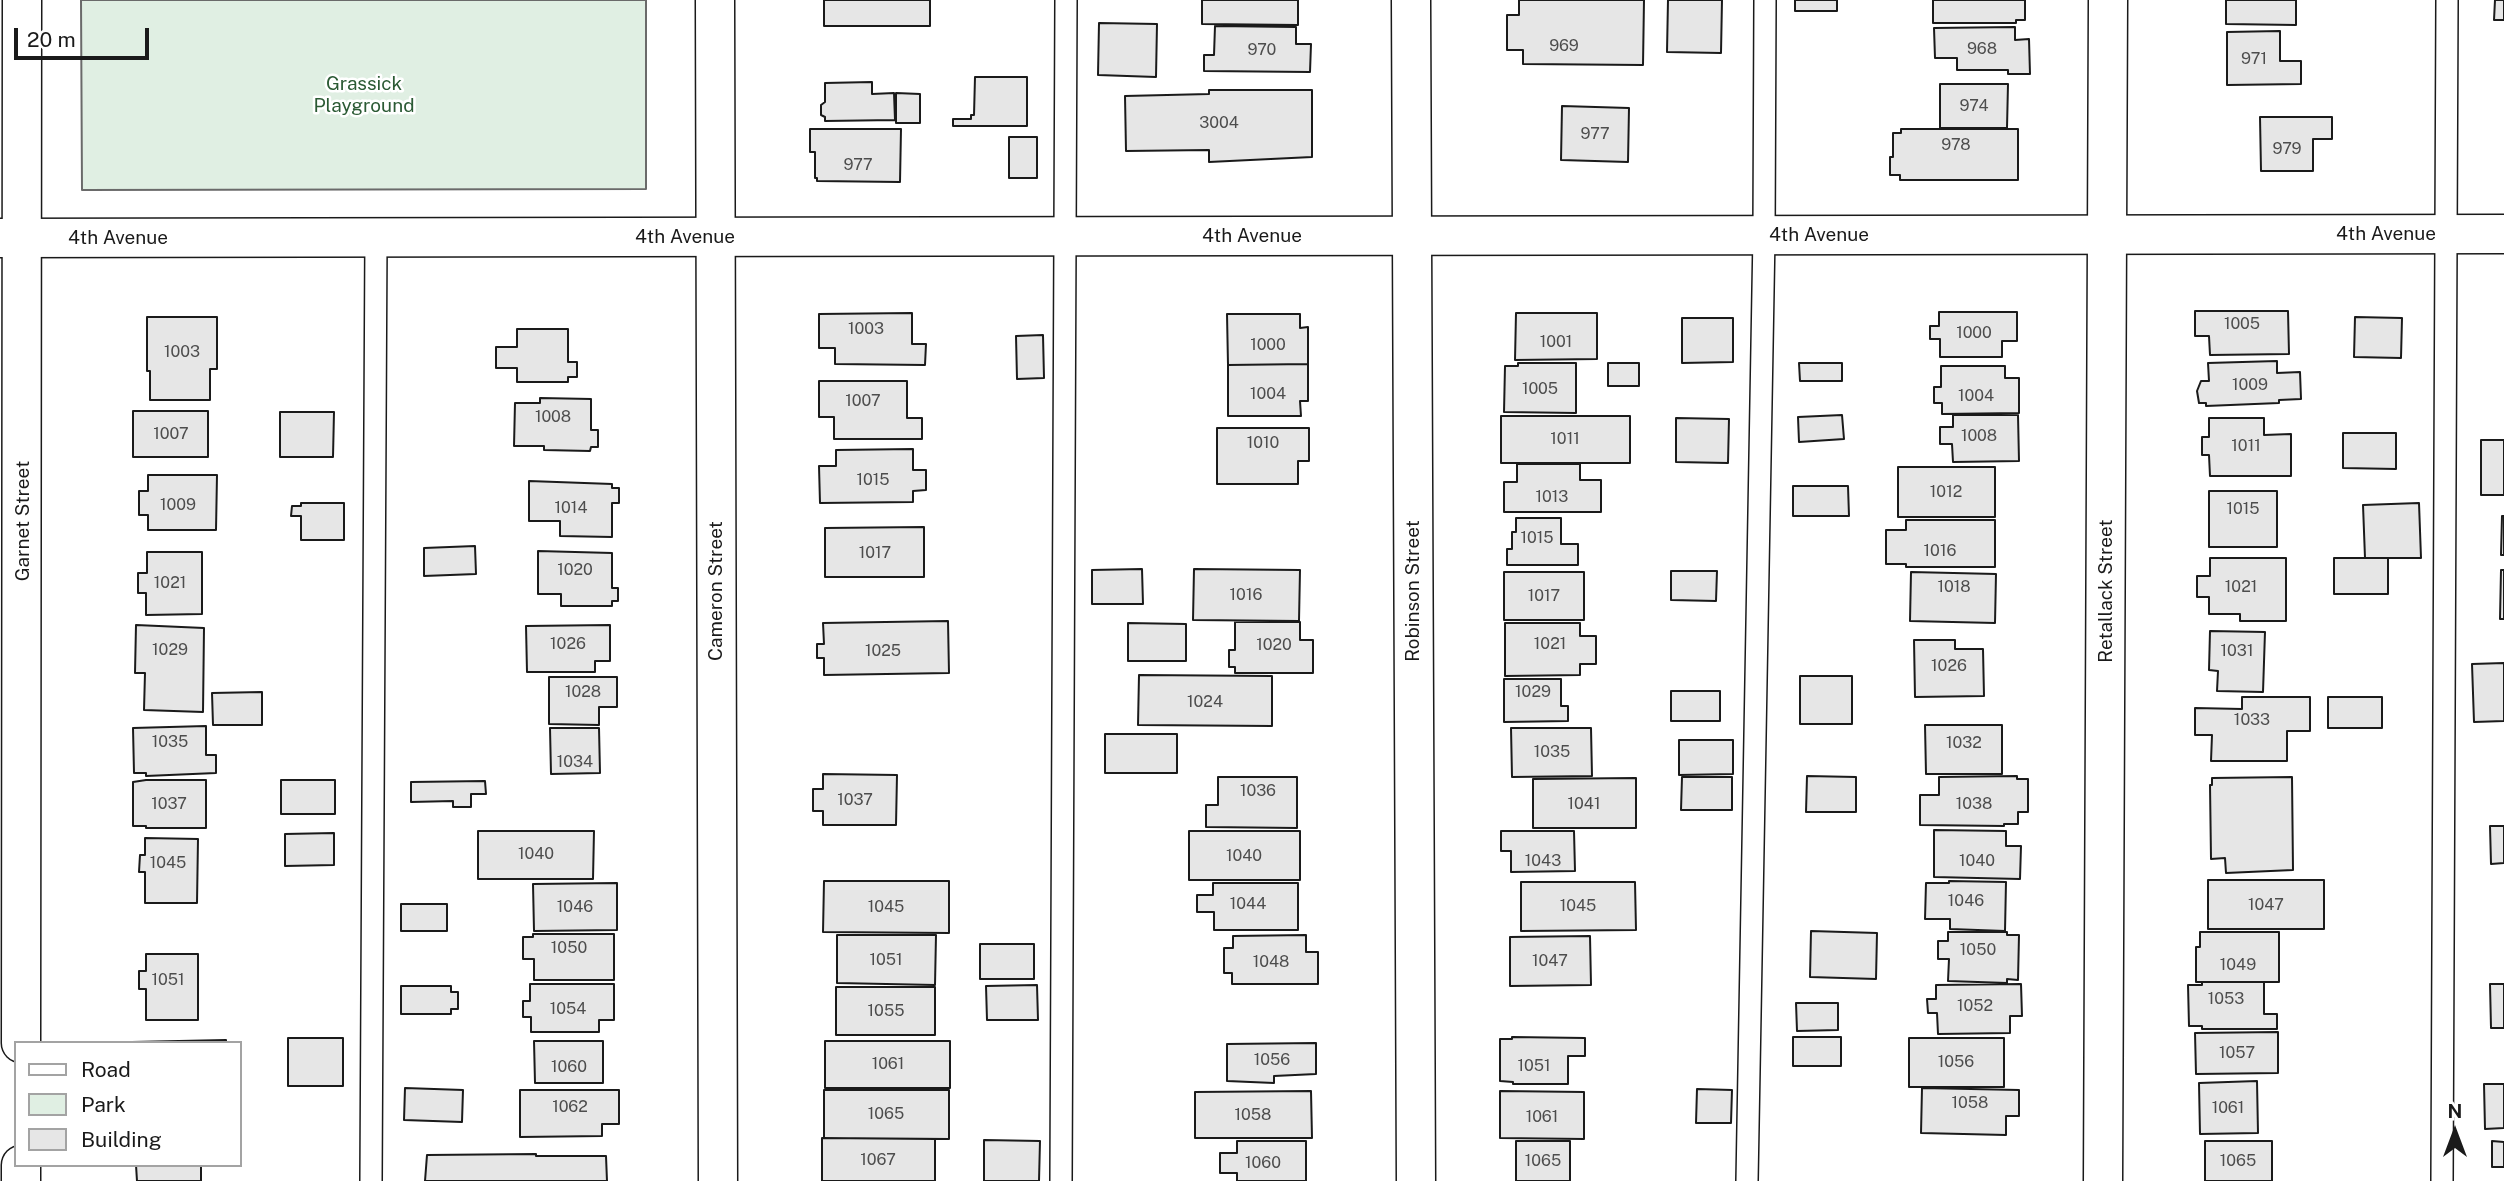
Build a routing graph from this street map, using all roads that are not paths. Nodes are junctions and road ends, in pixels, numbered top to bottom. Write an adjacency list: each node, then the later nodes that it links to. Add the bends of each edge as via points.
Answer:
1 (22, 0): 16 (street, Garnet Street)
2 (715, 0): 15 (street, Cameron Street)
3 (1066, 0): 12 (lane)
4 (1411, 0): 13 (street, Robinson Street)
5 (1765, 0): 11 (lane)
6 (2108, 0): 8 (street, Retallack Street)
7 (2447, 0): 9 (lane)
8 (2108, 234): 9 (street, 4th Avenue); 11 (street, 4th Avenue); 23 (street, Retallack Street)
9 (2447, 234): 10 (street, 4th Avenue); 24 (lane)
10 (2504, 234)
11 (1764, 235): 13 (street, 4th Avenue); 22 (lane)
12 (1066, 236): 13 (street, 4th Avenue); 15 (street, 4th Avenue); 20 (lane)
13 (1411, 236): 21 (street, Robinson Street)
14 (376, 237): 15 (street, 4th Avenue); 16 (street, 4th Avenue); 18 (lane)
15 (715, 237): 19 (street, Cameron Street)
16 (12, 238): 17 (street, Garnet Street)
17 (21, 1041)
18 (371, 1181)
19 (718, 1181)
20 (1061, 1181)
21 (1416, 1181)
22 (1748, 1181)
23 (2103, 1181)
24 (2442, 1181)

